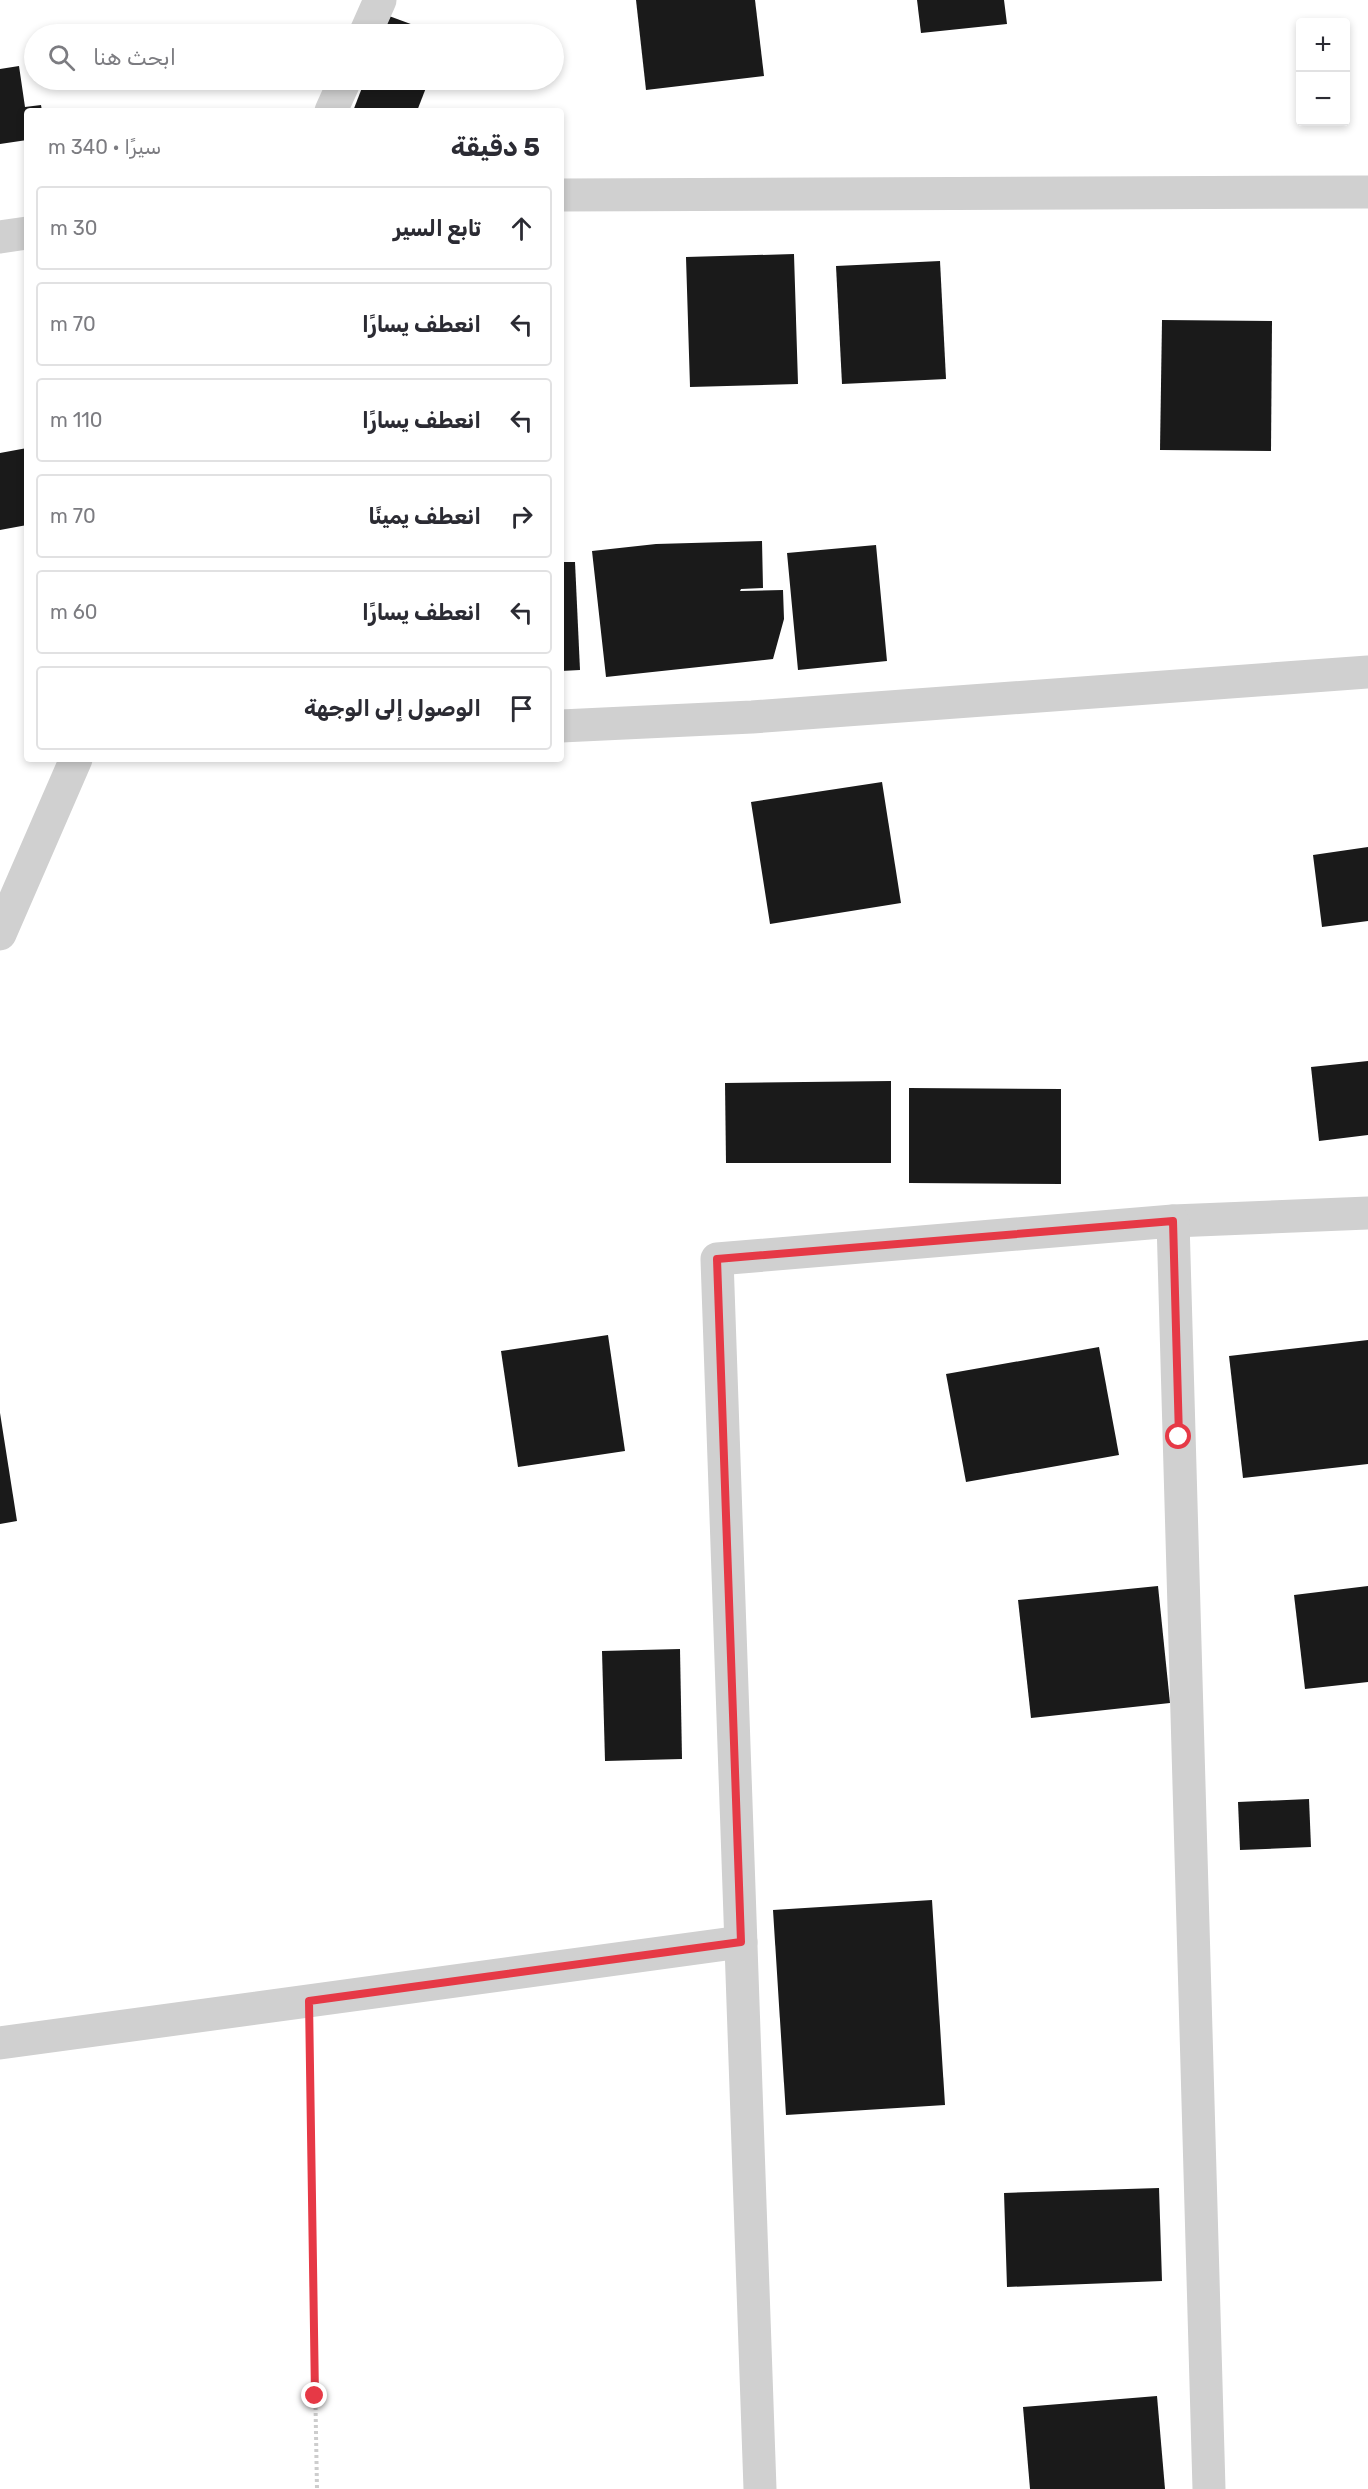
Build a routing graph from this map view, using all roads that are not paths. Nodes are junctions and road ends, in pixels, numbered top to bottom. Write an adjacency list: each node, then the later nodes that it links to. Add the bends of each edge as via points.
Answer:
1 (380, 0): 2 (street)
2 (369, 24)
3 (340, 90): 4 (street)
4 (332, 108)
5 (1368, 192): 6 (street)
6 (564, 195)
7 (24, 233): 8 (street)
8 (0, 237)
9 (1368, 672): 10 (street, via 764,716)
10 (564, 726)
11 (75, 762): 12 (street)
12 (0, 934)
13 (1368, 1213): 14 (street)
14 (1173, 1221): 15 (street, via 717,1259); 18 (street)
15 (741, 1942): 16 (street); 17 (street)
16 (0, 2043)
17 (760, 2489)
18 (1209, 2489)

